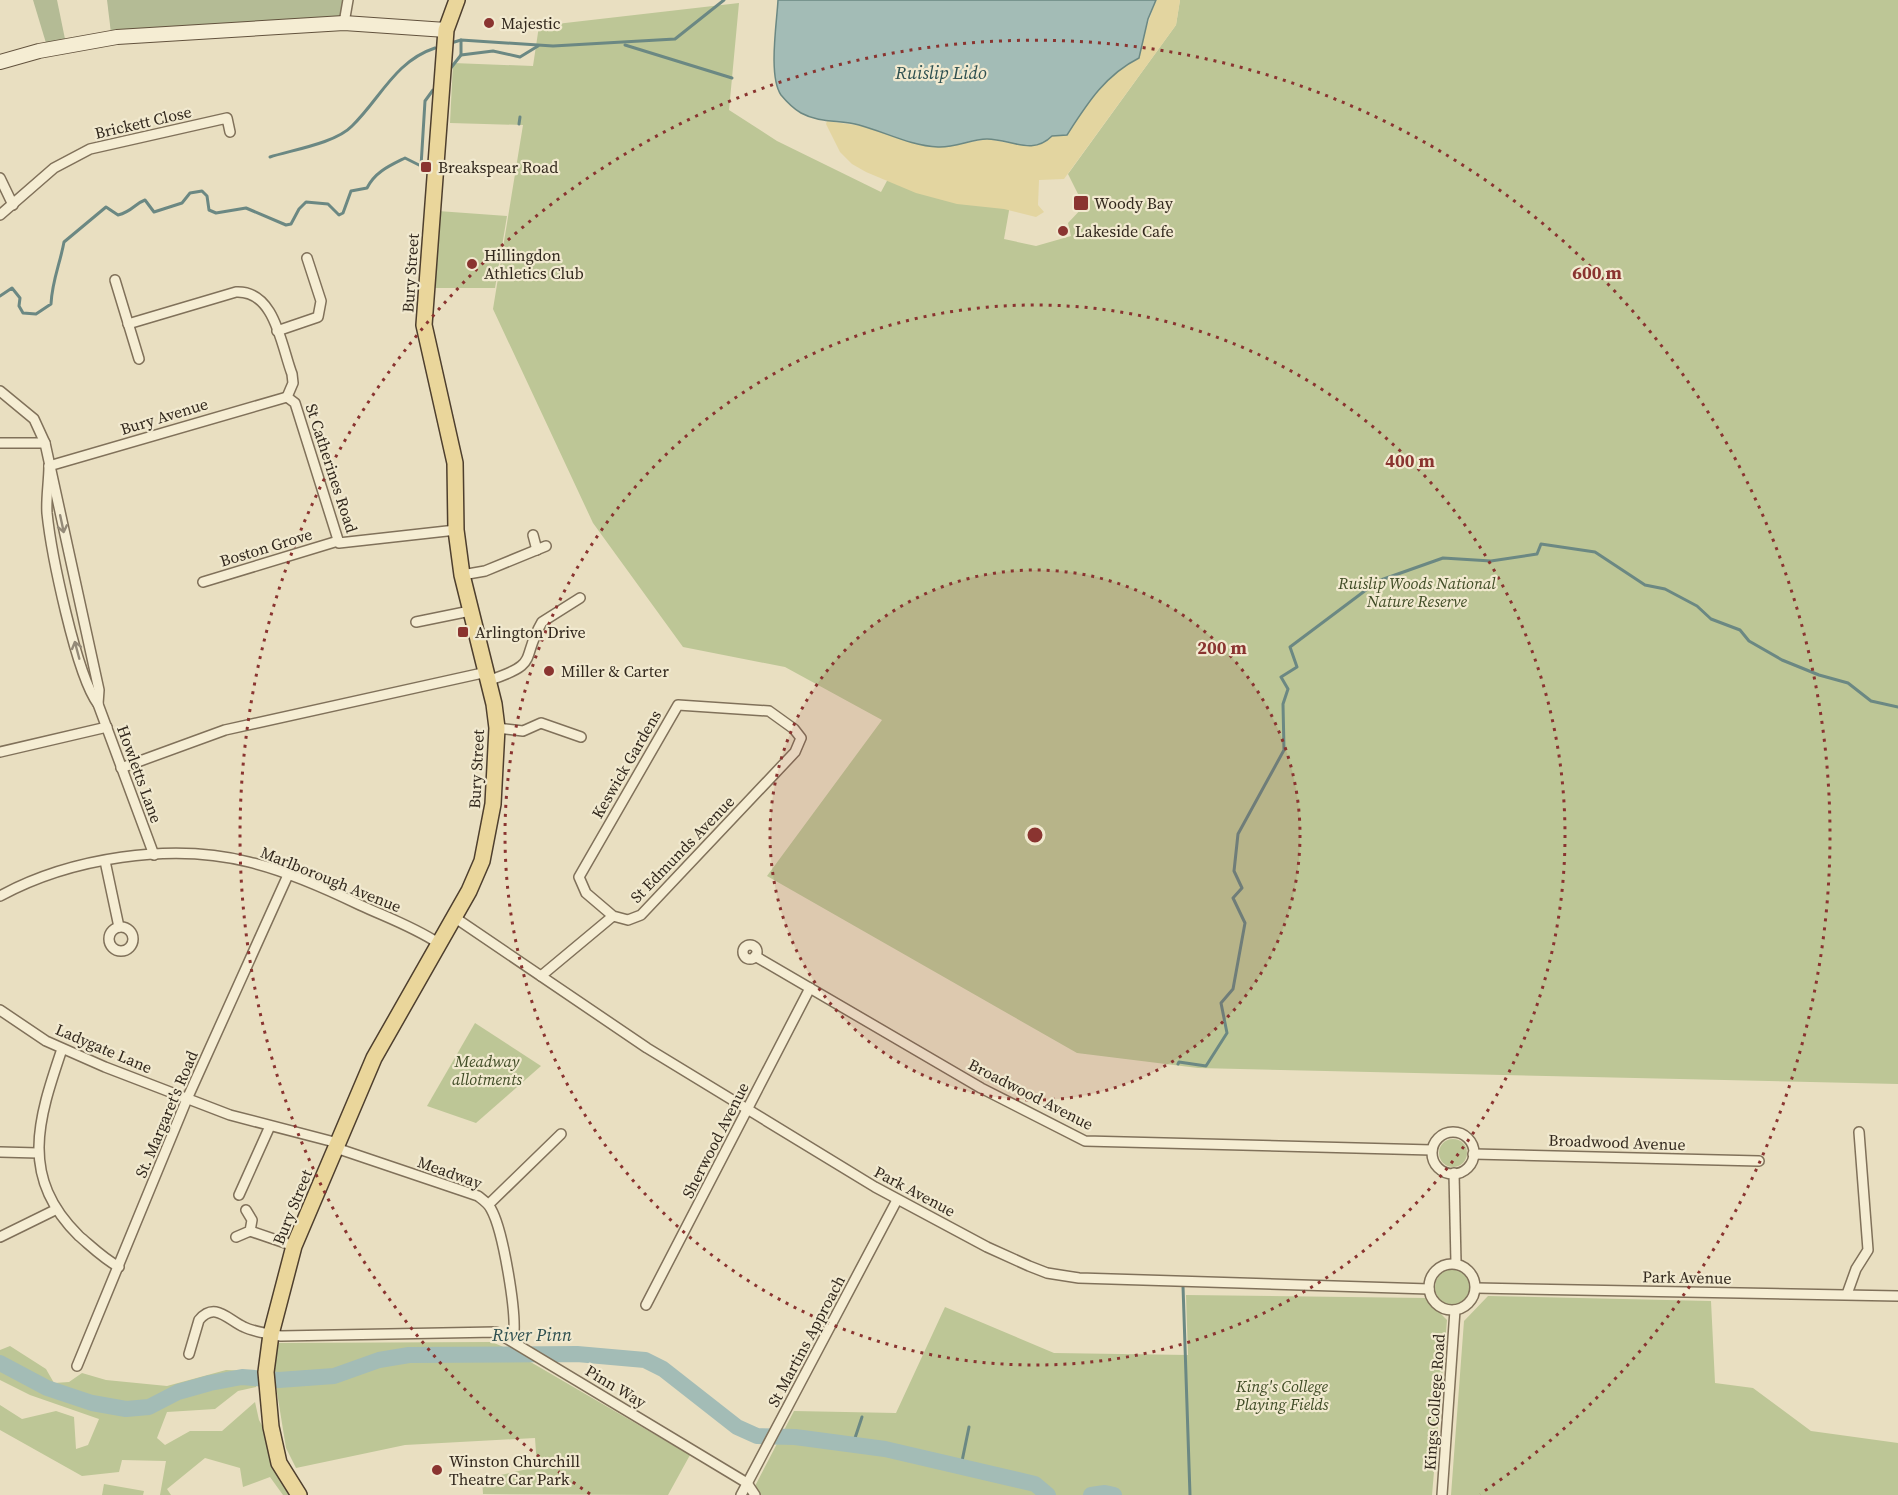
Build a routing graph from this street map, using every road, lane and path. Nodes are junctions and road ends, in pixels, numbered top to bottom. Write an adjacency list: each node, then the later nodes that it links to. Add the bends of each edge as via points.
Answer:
1 (348, 0): 3 (street)
2 (457, 0): 4 (main road, Bury Street)
3 (344, 23): 4 (street); 5 (street, via 117,38)
4 (446, 30): 20 (main road, Bury Street, via 424,325 455,463)
5 (0, 62)
6 (230, 132): 8 (street, Brickett Close, via 227,118 90,149 54,168)
7 (0, 178): 8 (street)
8 (13, 205): 9 (street, Brickett Close)
9 (0, 215)
10 (307, 258): 13 (street, via 321,301 318,317)
11 (115, 280): 12 (street)
12 (128, 324): 13 (street, via 245,291 267,305); 14 (street)
13 (277, 331): 16 (street, via 293,382)
14 (139, 359)
15 (0, 391): 18 (street, Howletts Lane, via 34,419)
16 (287, 397): 19 (street, Bury Avenue); 22 (street, St Catherines Road, via 295,403)
17 (0, 443): 18 (street)
18 (45, 443): 19 (street, Howletts Lane)
19 (49, 466): 27 (street, Howletts Lane, one-way to 27); 28 (street, Howletts Lane, via 47,512)
20 (456, 530): 22 (street, St Catherines Road, via 342,545); 23 (main road, Bury Street)
21 (532, 535): 23 (street, via 542,548 485,571)
22 (338, 541): 24 (street, Boston Grove)
23 (462, 575): 26 (main road, Bury Street)
24 (203, 582)
25 (581, 596): 30 (street, via 542,622 531,654 520,669)
26 (470, 610): 29 (street); 30 (main road, Bury Street)
27 (81, 617): 28 (street); 31 (street, Howletts Lane, via 99,690)
28 (69, 620): 31 (street, Howletts Lane, one-way to 28, via 89,692)
29 (416, 622)
30 (489, 676): 33 (main road, Bury Street); 37 (street, via 225,730)
31 (98, 704): 32 (street, Howletts Lane)
32 (107, 727): 36 (street); 37 (street, Howletts Lane)
33 (497, 728): 34 (street, via 523,731 541,723); 43 (main road, Bury Street, via 489,836 482,861)
34 (581, 737)
35 (801, 738): 42 (street, St Edmunds Avenue, via 795,752 641,915 628,920); 42 (street, Keswick Gardens, via 769,711 678,705 579,877 586,893)
36 (0, 752)
37 (121, 768): 38 (street, Howletts Lane)
38 (154, 855): 39 (street, Marlborough Avenue); 40 (street, Marlborough Avenue, via 221,857)
39 (105, 861): 41 (street, Marlborough Avenue, via 51,873); 44 (street)
40 (288, 875): 45 (street, Marlborough Avenue); 51 (street, St. Margaret's Road)
41 (0, 896)
42 (613, 916): 47 (street)
43 (454, 917): 45 (main road, Bury Street); 47 (street, Park Avenue)
44 (119, 927)
45 (438, 943): 56 (main road, Bury Street, via 374,1058)
46 (755, 956): 48 (street, Broadwood Avenue)
47 (542, 976): 52 (street, Park Avenue, via 647,1048)
48 (810, 988): 52 (street, Sherwood Avenue); 57 (street, Broadwood Avenue, via 981,1088 1085,1141)
49 (0, 1010): 50 (street, Ladygate Lane)
50 (62, 1049): 51 (street, Ladygate Lane); 59 (street, via 45,1103)
51 (188, 1099): 53 (street, Ladygate Lane); 73 (street, St. Margaret's Road)
52 (747, 1109): 64 (street, Park Avenue); 78 (street, Sherwood Avenue)
53 (270, 1125): 56 (street, Ladygate Lane); 63 (street)
54 (1859, 1132): 76 (street, via 1868,1250)
55 (561, 1134): 65 (street)
56 (337, 1146): 65 (street, Meadway, via 472,1194); 71 (main road, Bury Street)
57 (1432, 1150): 60 (street, via 1440,1136 1454,1132 1467,1138); 62 (street, via 1435,1164)
58 (0, 1152): 59 (street)
59 (38, 1153): 66 (street, via 42,1179)
60 (1473, 1154): 61 (street, Broadwood Avenue); 62 (street, via 1467,1168)
61 (1760, 1161)
62 (1454, 1173): 72 (street)
63 (239, 1195)
64 (897, 1200): 74 (street, Park Avenue, via 1047,1273 1079,1278); 84 (street, St Martins Approach)
65 (489, 1204): 81 (street, Meadway, via 498,1229)
66 (55, 1210): 69 (street); 73 (street, via 88,1244)
67 (246, 1210): 68 (street, via 252,1220)
68 (250, 1231): 70 (street); 71 (street)
69 (0, 1237)
70 (236, 1237)
71 (294, 1246): 80 (main road, Bury Street)
72 (1455, 1263): 74 (street, via 1436,1270); 75 (street, via 1473,1275)
73 (119, 1267): 83 (street, St. Margaret's Road)
74 (1429, 1288): 79 (street, via 1435,1302)
75 (1476, 1288): 76 (street, Park Avenue); 79 (street, via 1470,1303)
76 (1847, 1294): 77 (street, Park Avenue)
77 (1898, 1296)
78 (646, 1305)
79 (1455, 1310): 88 (street, Kings College Road)
80 (270, 1334): 81 (street, Pinn Way, via 490,1332); 82 (street, Pinn Way, via 244,1327 223,1313 208,1312 196,1327); 85 (main road, Bury Street, via 267,1394 279,1463)
81 (516, 1343): 84 (street, Pinn Way)
82 (189, 1354)
83 (77, 1366)
84 (747, 1483): 86 (street, St Martins Approach); 87 (street, Pinn Way)
85 (299, 1495)
86 (741, 1495)
87 (755, 1495)
88 (1442, 1495)

